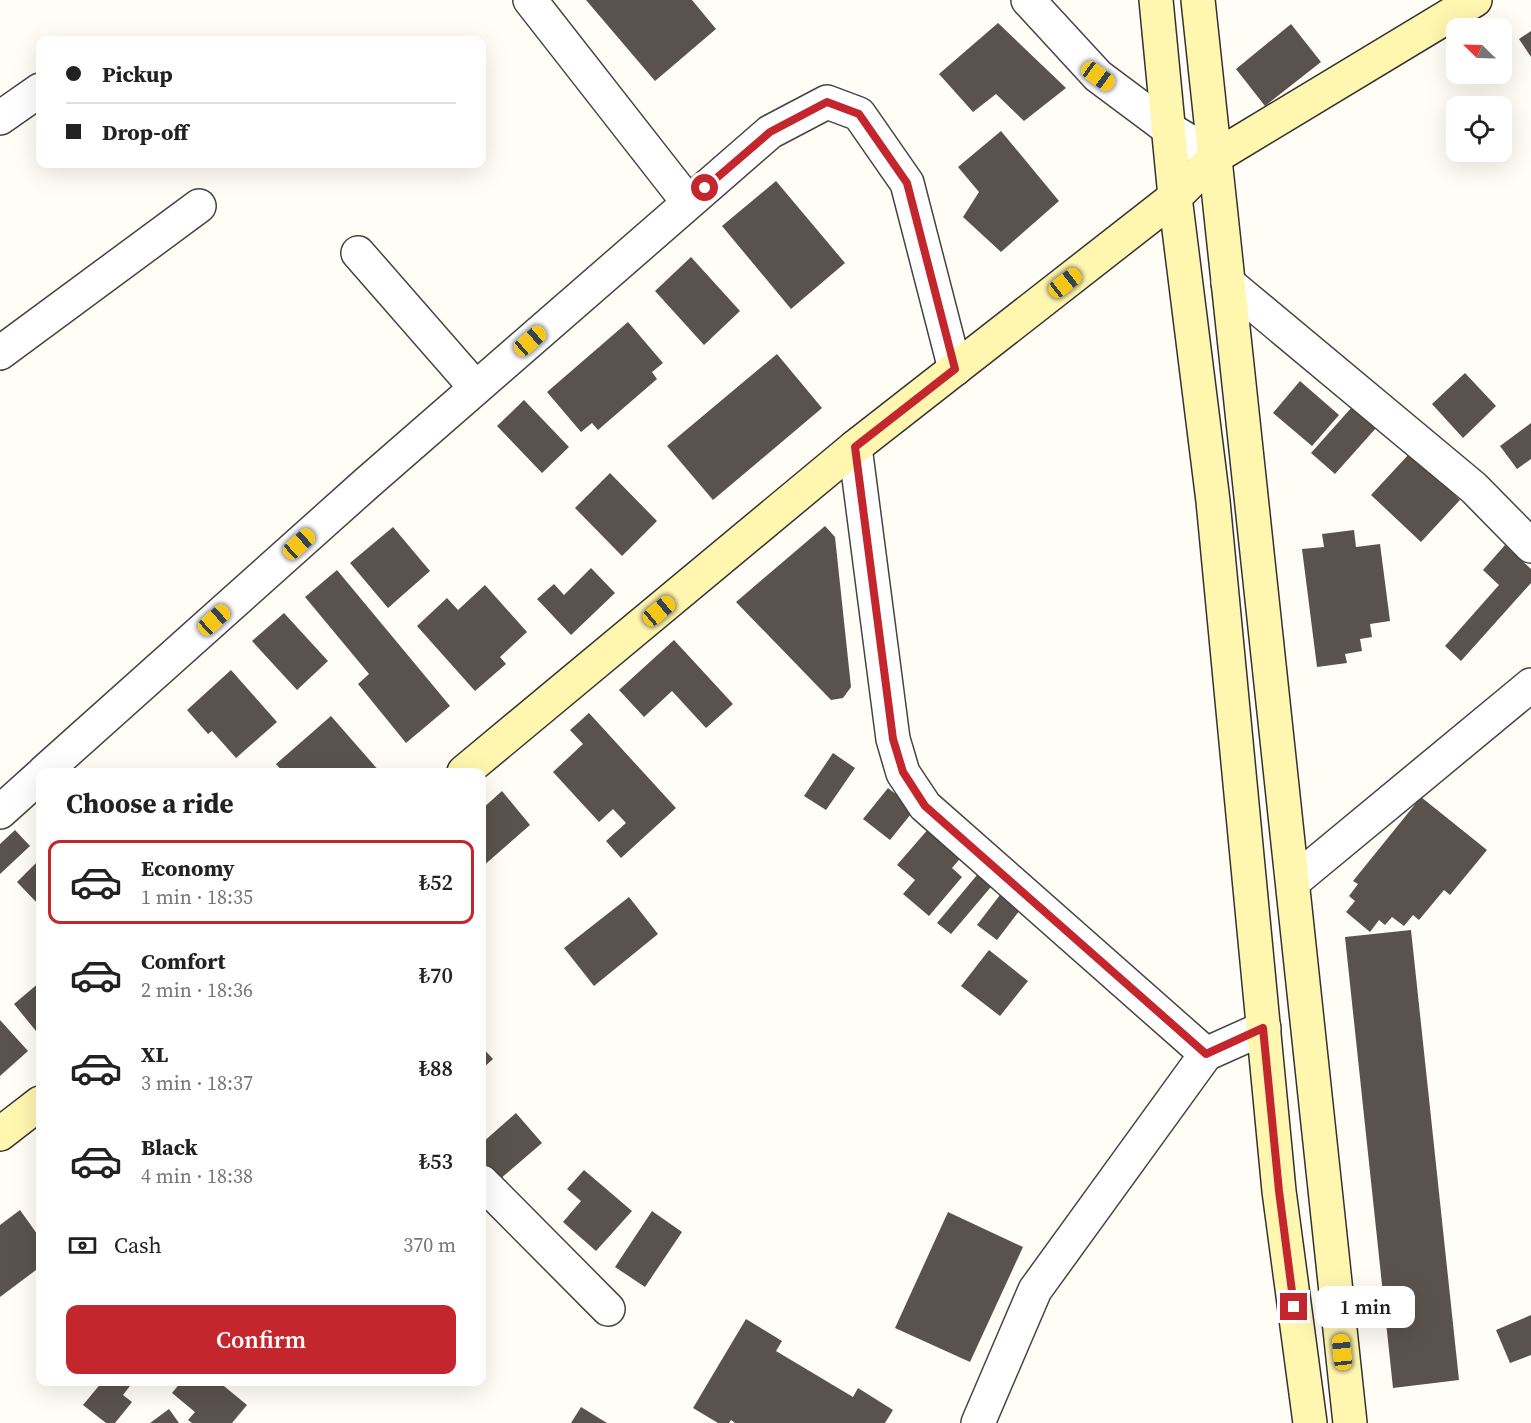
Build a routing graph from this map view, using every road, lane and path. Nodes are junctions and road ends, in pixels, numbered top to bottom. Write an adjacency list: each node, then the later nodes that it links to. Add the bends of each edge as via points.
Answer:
1 (530, 0): 11 (street)
2 (1028, 0): 8 (street, via 1098,76)
3 (1156, 0): 8 (main road)
4 (1197, 0): 9 (main road)
5 (1475, 0): 9 (main road)
6 (36, 93): 7 (street)
7 (0, 118)
8 (1169, 129): 9 (street); 10 (main road)
9 (1215, 157): 10 (main road); 14 (main road)
10 (1175, 197): 16 (main road); 26 (main road, via 1213,501)
11 (688, 202): 16 (street, via 770,132 827,102 859,114 907,183); 17 (street)
12 (199, 206): 15 (street)
13 (358, 253): 17 (street)
14 (1228, 283): 19 (street, via 1474,488); 25 (main road)
15 (0, 353)
16 (955, 369): 18 (main road)
17 (477, 388): 21 (street)
18 (855, 447): 22 (main road); 27 (street, via 893,739 903,772 925,806)
19 (1531, 546)
20 (1531, 685): 25 (street)
21 (48, 768)
22 (469, 768)
23 (36, 780): 24 (street)
24 (0, 812)
25 (1293, 882): 34 (main road)
26 (1263, 1028): 27 (street); 33 (main road, via 1279,1191)
27 (1206, 1054): 32 (street, via 1035,1290)
28 (36, 1106): 29 (main road)
29 (0, 1134)
30 (486, 1186): 31 (street)
31 (608, 1309)
32 (978, 1423)
33 (1310, 1423)
34 (1350, 1423)

